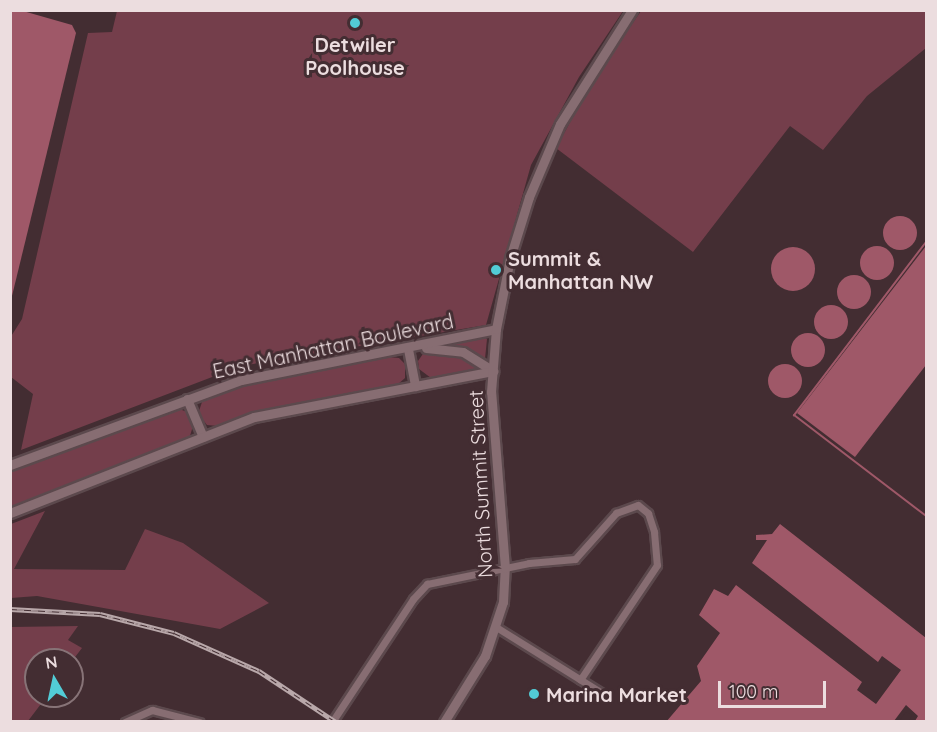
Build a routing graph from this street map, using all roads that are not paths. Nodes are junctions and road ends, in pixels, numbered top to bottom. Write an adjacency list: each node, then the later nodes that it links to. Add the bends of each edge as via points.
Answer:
1 (633, 10): 2 (street, North Summit Street, via 579,91 538,173 510,258)
2 (496, 329): 3 (street, East Manhattan Boulevard); 4 (street, North Summit Street)
3 (408, 349): 4 (street, via 463,352); 5 (street); 6 (street, East Manhattan Boulevard, via 241,380)
4 (493, 371): 5 (street); 10 (street, North Summit Street, via 492,435)
5 (415, 386): 7 (street, via 261,416)
6 (187, 399): 7 (street); 8 (street, East Manhattan Boulevard)
7 (203, 437): 9 (street)
8 (10, 465)
9 (10, 513)
10 (505, 568): 11 (street, North Summit Street); 12 (street, via 575,559 622,509 638,505 648,513 654,532 655,570); 16 (street, via 432,582 421,589)
11 (496, 627): 12 (street); 17 (street, North Summit Street, via 485,656)
12 (580, 680): 13 (street)
13 (602, 693)
14 (125, 722): 15 (street, via 135,714 159,710)
15 (199, 722)
16 (332, 722)
17 (444, 722)

